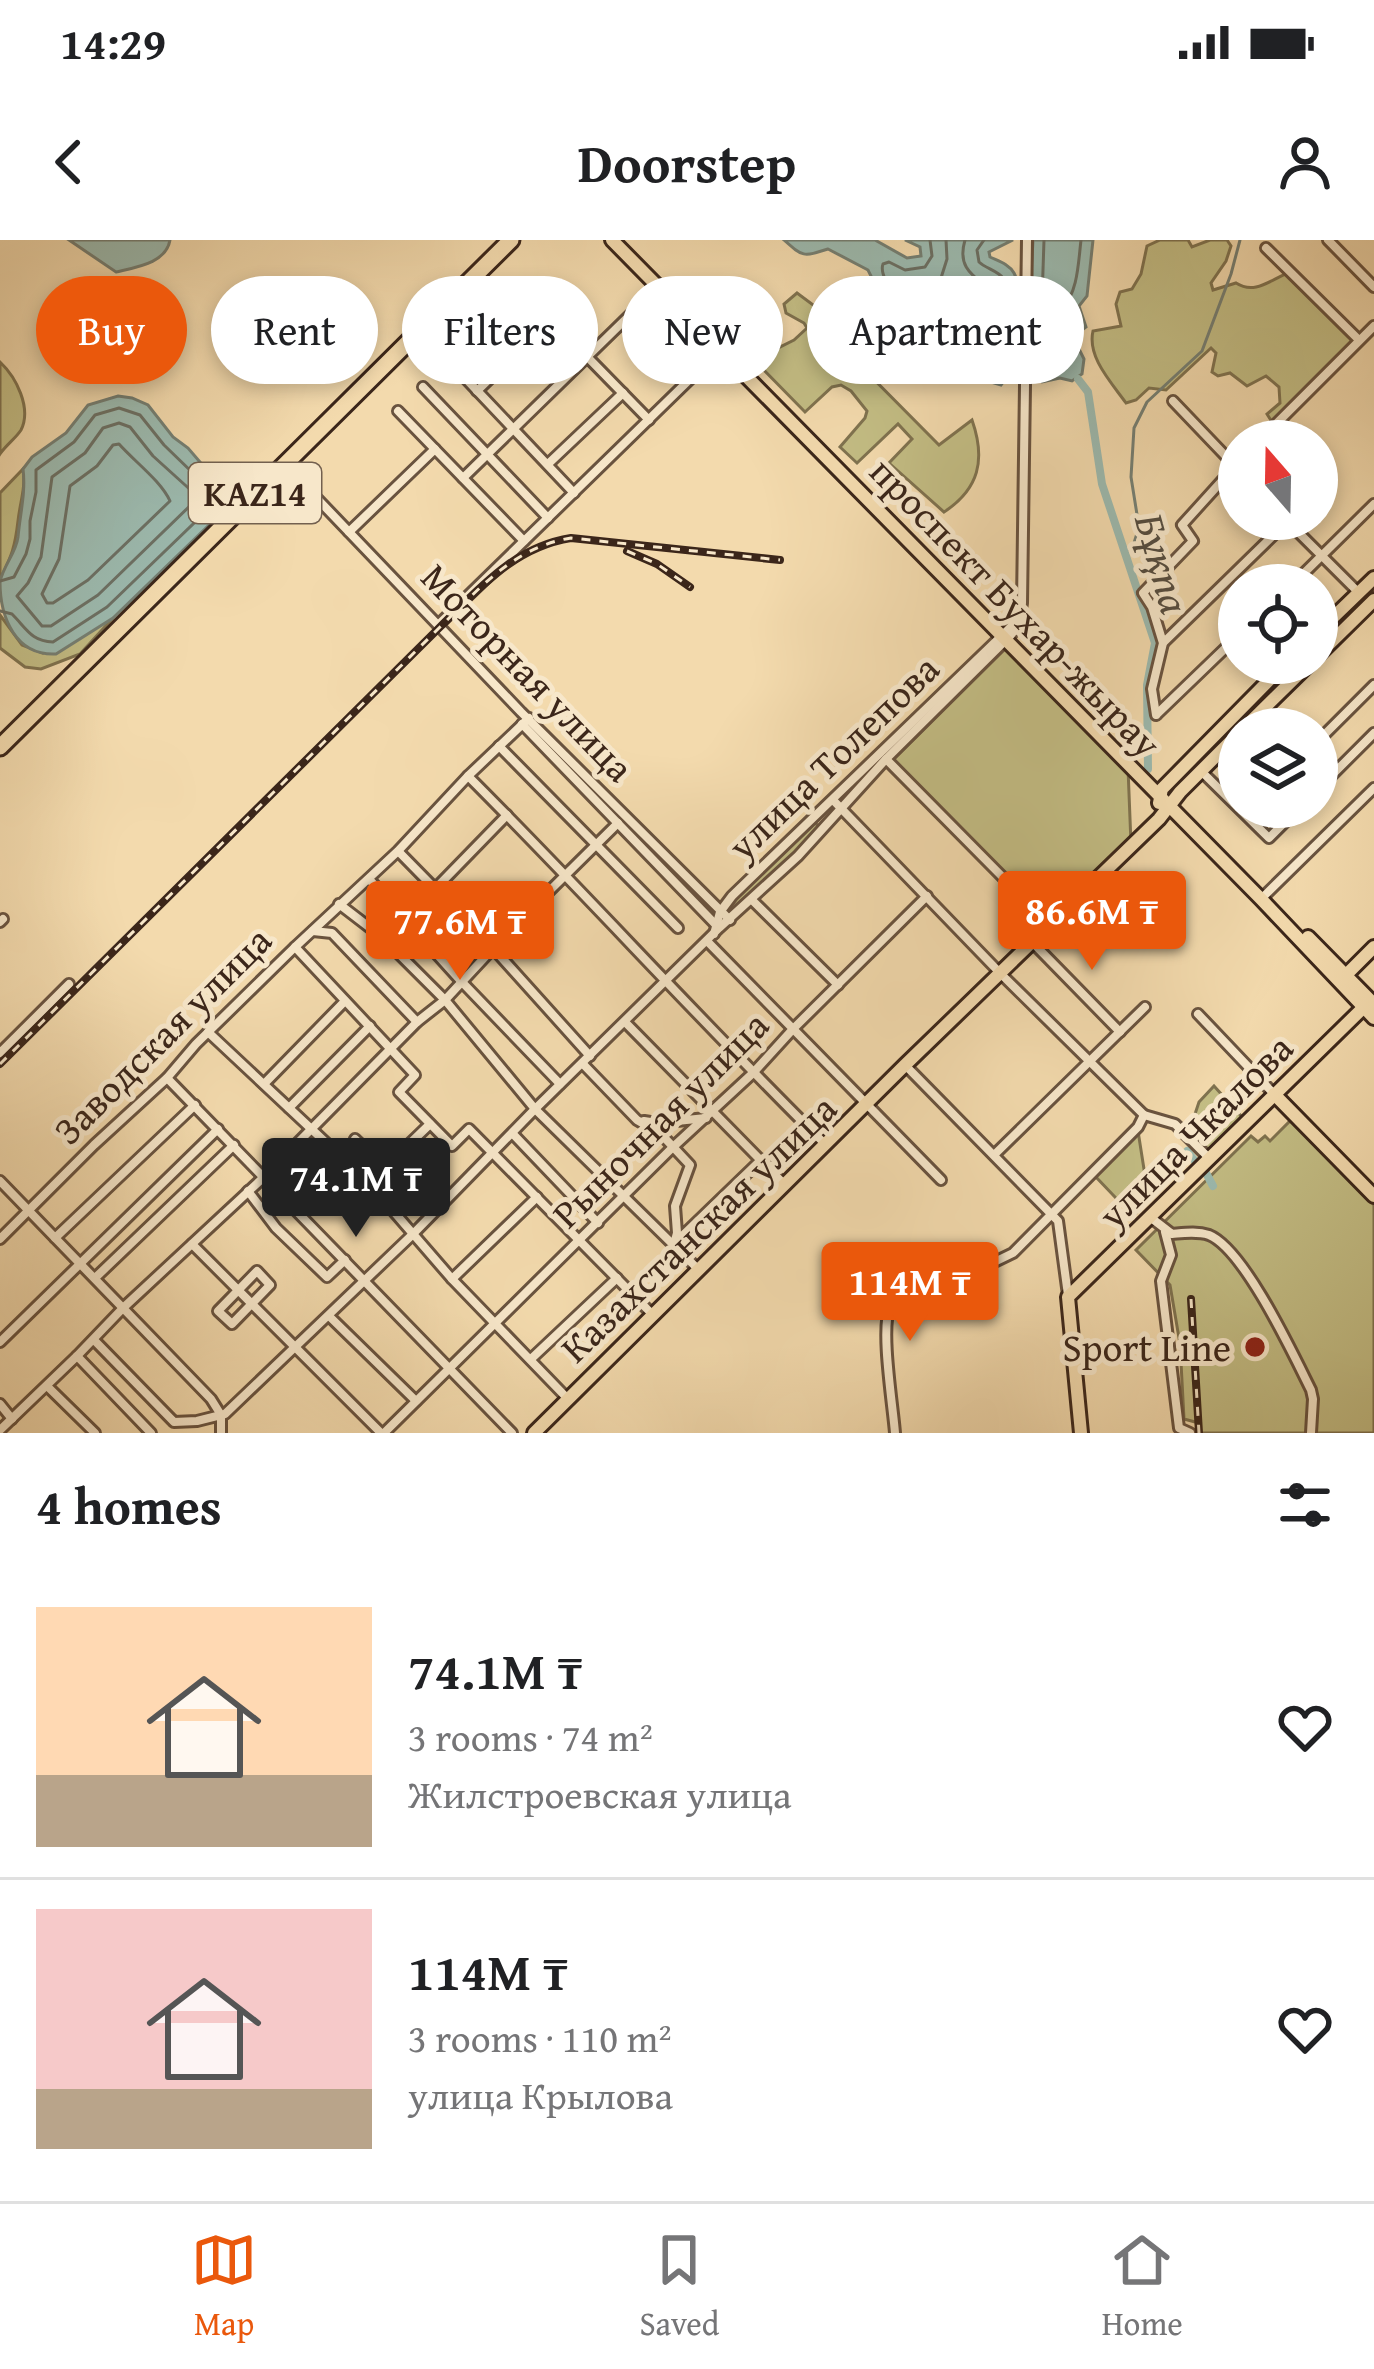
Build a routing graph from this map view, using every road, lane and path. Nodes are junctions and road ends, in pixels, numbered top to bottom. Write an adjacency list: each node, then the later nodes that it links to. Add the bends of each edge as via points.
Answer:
1 (511, 240): 31 (highway, KAZ14)
2 (612, 240): 7 (main road, проспект Бухар-жырау)
3 (622, 240): 8 (main road, проспект Бухар-жырау)
4 (1027, 240): 49 (street, via 1022,589)
5 (1328, 240): 9 (street)
6 (1266, 248): 12 (street)
7 (649, 276)
8 (656, 276)
9 (1374, 287)
10 (622, 323): 13 (street)
11 (1374, 326): 12 (street)
12 (1359, 340): 26 (street)
13 (598, 346)
14 (598, 368): 22 (street)
15 (470, 384): 21 (street)
16 (484, 384): 21 (street)
17 (559, 384): 27 (street)
18 (685, 384): 25 (street)
19 (759, 384): 49 (main road, проспект Бухар-жырау)
20 (423, 388): 30 (street)
21 (477, 391): 27 (street)
22 (623, 393): 25 (street); 32 (street)
23 (1173, 401): 28 (street)
24 (398, 411): 29 (street)
25 (649, 420): 35 (street)
26 (1280, 420)
27 (514, 428): 30 (street); 32 (street)
28 (1218, 446)
29 (435, 449): 33 (street); 38 (street)
30 (488, 455): 33 (street); 37 (street)
31 (284, 464): 38 (street, Моторная улица); 61 (highway, KAZ14)
32 (548, 464): 35 (street)
33 (463, 478): 41 (street)
34 (1218, 487): 51 (street, via 1182,525 1193,541 1142,593)
35 (574, 493): 37 (street)
36 (1374, 504): 42 (street)
37 (548, 518): 41 (street)
38 (350, 532): 48 (street, Моторная улица)
39 (1266, 540): 51 (street)
40 (1305, 540): 42 (street)
41 (524, 541): 48 (street)
42 (1321, 557): 43 (street); 45 (street)
43 (1314, 564)
44 (1374, 578): 45 (main road)
45 (1359, 593): 46 (main road); 47 (main road)
46 (1373, 604): 50 (main road)
47 (1338, 613)
48 (438, 625): 57 (street, Моторная улица)
49 (1006, 636): 63 (street, улица Толепова); 68 (main road, проспект Бухар-жырау)
50 (1338, 636)
51 (1163, 643): 52 (street, via 1152,689 1156,715)
52 (1218, 655)
53 (1265, 684): 68 (main road)
54 (1289, 684): 56 (main road, Казахстанская улица)
55 (1374, 685): 58 (street)
56 (1264, 708)
57 (525, 721): 60 (street, Заводская улица); 74 (street, Моторная улица); 85 (street, Моторная улица)
58 (1338, 721)
59 (1374, 733): 64 (street)
60 (499, 746): 66 (street, Заводская улица); 76 (street)
61 (0, 748)
62 (1218, 754): 65 (main road, Казахстанская улица)
63 (883, 756): 70 (street, улица Толепова); 72 (street, улица Толепова); 88 (street)
64 (1338, 769)
65 (1201, 771): 67 (street); 71 (main road, Казахстанская улица)
66 (468, 776): 73 (street); 77 (street, Заводская улица)
67 (1218, 787)
68 (1160, 792): 71 (main road, проспект Бухар-жырау); 75 (main road)
69 (1372, 793): 82 (street)
70 (833, 800): 72 (street); 85 (street, улица Толепова)
71 (1172, 805): 75 (main road, Казахстанская улица); 82 (main road, проспект Бухар-жырау)
72 (841, 809): 81 (street); 83 (street, улица Толепова)
73 (507, 815): 78 (street); 80 (street)
74 (619, 823): 76 (street); 91 (street, Моторная улица)
75 (1146, 831): 88 (main road, Казахстанская улица)
76 (596, 844): 78 (street); 89 (street)
77 (398, 851): 79 (street, Заводская улица); 80 (street)
78 (566, 874): 96 (street); 100 (street)
79 (369, 879): 84 (street, Заводская улица); 99 (street)
80 (435, 890): 96 (street)
81 (927, 896): 97 (street); 102 (street, Рыночная улица)
82 (1263, 897): 98 (main road, проспект Бухар-жырау)
83 (752, 900): 87 (street, улица Толепова); 102 (street)
84 (339, 904): 86 (street, Заводская улица); 104 (street)
85 (720, 911): 87 (street, Моторная улица); 91 (street, улица Толепова)
86 (326, 916): 90 (street, Заводская улица); 92 (street)
87 (730, 920): 91 (street, улица Толепова)
88 (1051, 926): 93 (main road, Казахстанская улица)
89 (677, 928)
90 (312, 931): 92 (street); 94 (street, Заводская улица)
91 (714, 932): 100 (street, улица Толепова); 111 (street, Моторная улица)
92 (332, 933): 108 (street)
93 (1033, 943): 97 (main road, Казахстанская улица); 113 (street)
94 (295, 947): 103 (street); 112 (street, Заводская улица)
95 (1374, 947): 98 (main road)
96 (493, 948): 99 (street); 116 (street)
97 (1001, 974): 117 (street); 118 (main road, Казахстанская улица)
98 (1342, 979): 106 (main road, проспект Бухар-жырау)
99 (461, 982): 104 (street); 122 (street)
100 (667, 982): 109 (street, улица Толепова); 119 (street)
101 (69, 984): 115 (street)
102 (838, 985): 111 (street, Рыночная улица)
103 (345, 1000): 110 (street); 121 (street)
104 (446, 1000): 108 (street); 127 (street)
105 (1145, 1007): 113 (street)
106 (1370, 1008): 123 (main road, улица Чкалова)
107 (1198, 1013): 123 (street)
108 (417, 1022): 114 (street)
109 (625, 1022): 116 (street, улица Толепова); 128 (street)
110 (370, 1027): 114 (street); 126 (street)
111 (793, 1029): 119 (street, Рыночная улица); 124 (street, Моторная улица)
112 (208, 1032): 120 (street, Заводская улица); 121 (street)
113 (1120, 1032): 117 (street)
114 (392, 1048): 131 (street, via 416,1075 399,1092); 133 (street)
115 (0, 1053)
116 (586, 1060): 122 (street, улица Толепова); 130 (street)
117 (1090, 1060): 129 (street); 140 (street)
118 (905, 1066): 124 (main road, Казахстанская улица); 140 (street)
119 (752, 1073): 128 (street, Рыночная улица); 137 (street)
120 (167, 1078): 125 (street); 153 (street, Заводская улица)
121 (264, 1084): 126 (street)
122 (561, 1084): 127 (street, улица Толепова)
123 (1274, 1094): 141 (main road, улица Чкалова); 152 (main road)
124 (866, 1105): 137 (main road, Казахстанская улица); 145 (street, Моторная улица)
125 (195, 1106): 132 (street); 159 (street)
126 (289, 1108): 133 (street)
127 (535, 1109): 134 (street, улица Толепова); 151 (street)
128 (710, 1114): 130 (street); 138 (street, Рыночная улица); 142 (street)
129 (1144, 1115): 141 (street, via 1175,1124); 154 (street)
130 (637, 1120): 138 (street)
131 (430, 1124): 139 (street, via 452,1146 469,1129); 143 (street)
132 (218, 1129): 136 (street); 165 (street)
133 (312, 1129): 144 (street); 147 (street)
134 (512, 1134): 139 (street, улица Толепова); 156 (street)
135 (355, 1139): 143 (street)
136 (234, 1145): 144 (street); 167 (street)
137 (826, 1145): 148 (main road, Казахстанская улица)
138 (672, 1148): 151 (street, Рыночная улица); 163 (street, via 690,1166 675,1206)
139 (493, 1152): 150 (street); 158 (street, улица Толепова)
140 (994, 1155): 154 (street)
141 (1210, 1159): 155 (main road, улица Чкалова)
142 (761, 1160): 148 (street); 163 (street)
143 (384, 1168): 147 (street)
144 (265, 1176): 149 (street); 164 (street)
145 (940, 1180)
146 (0, 1181): 153 (street)
147 (369, 1184): 158 (street)
148 (785, 1185): 166 (main road, Казахстанская улица)
149 (248, 1191): 162 (street); 164 (street, via 327,1277)
150 (537, 1196): 161 (street); 169 (street)
151 (624, 1196): 156 (street, Рыночная улица); 163 (street)
152 (1374, 1196)
153 (29, 1210): 159 (street); 160 (street, Заводская улица)
154 (1054, 1215): 172 (street); 197 (street, via 1005,1259 893,1301 887,1333)
155 (1150, 1217): 157 (street); 172 (main road, улица Чкалова)
156 (598, 1223): 161 (street, Рыночная улица)
157 (1164, 1231): 199 (street, via 1171,1256 1161,1280 1179,1429); 200 (street, via 1214,1237 1244,1269 1311,1390)
158 (412, 1235): 169 (street); 170 (street, улица Толепова)
159 (56, 1238): 165 (street)
160 (0, 1239)
161 (580, 1241): 168 (street); 177 (street, Рыночная улица)
162 (192, 1244): 171 (street); 174 (street)
163 (674, 1244): 166 (street)
164 (345, 1260): 170 (street)
165 (79, 1262): 167 (street); 179 (street)
166 (699, 1270): 175 (main road, Казахстанская улица)
167 (94, 1278): 174 (street)
168 (617, 1278): 175 (street); 182 (street)
169 (452, 1279): 177 (street)
170 (365, 1281): 176 (street, улица Толепова); 183 (street)
171 (238, 1290): 173 (street); 173 (street, via 256,1271 270,1285); 173 (street, via 218,1310 232,1324)
172 (1068, 1297): 198 (main road)
173 (251, 1304): 180 (street)
174 (123, 1308): 178 (street); 188 (street)
175 (653, 1315): 185 (main road, Казахстанская улица)
176 (329, 1316): 180 (street, улица Толепова); 186 (street)
177 (495, 1324): 182 (street); 183 (street, Рыночная улица)
178 (94, 1340): 181 (street); 188 (street, via 174,1422)
179 (0, 1342)
180 (296, 1348): 188 (street, улица Толепова); 194 (street)
181 (77, 1357): 184 (street); 192 (street)
182 (531, 1359): 185 (street)
183 (451, 1367): 186 (street, Рыночная улица); 195 (street)
184 (47, 1386): 189 (street); 191 (street)
185 (567, 1398): 196 (main road, Казахстанская улица)
186 (416, 1401): 194 (street, Рыночная улица)
187 (0, 1404): 189 (street)
188 (221, 1415): 193 (street)
189 (13, 1419): 190 (street)
190 (0, 1430)
191 (95, 1433)
192 (151, 1433)
193 (221, 1433)
194 (382, 1433)
195 (512, 1433)
196 (534, 1433)
197 (896, 1433)
198 (1081, 1433)
199 (1190, 1433)
200 (1311, 1433)

